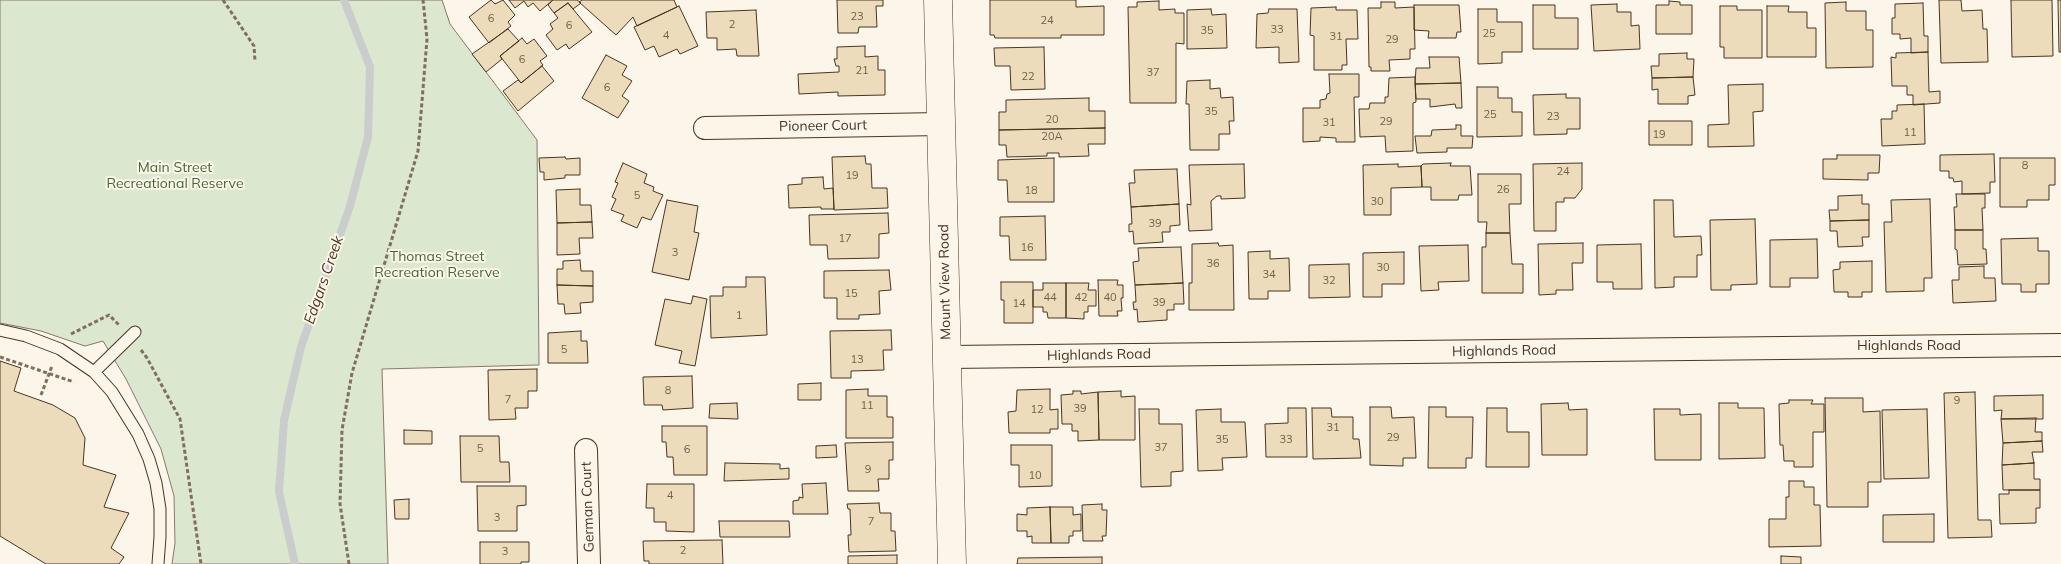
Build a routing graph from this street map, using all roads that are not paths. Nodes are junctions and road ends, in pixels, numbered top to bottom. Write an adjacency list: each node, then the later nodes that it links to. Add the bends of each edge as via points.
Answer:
1 (938, 0): 2 (street, Mount View Road)
2 (941, 124): 3 (street, Pioneer Court); 7 (street, Mount View Road)
3 (705, 128)
4 (0, 330): 8 (lane, via 60,349)
5 (133, 335): 8 (lane)
6 (2061, 345): 7 (street, Highlands Road)
7 (947, 357): 12 (street, Mount View Road)
8 (94, 372): 10 (lane, via 128,416 149,459 160,509)
9 (586, 450): 11 (street, German Court)
10 (158, 564)
11 (589, 564)
12 (952, 564)

